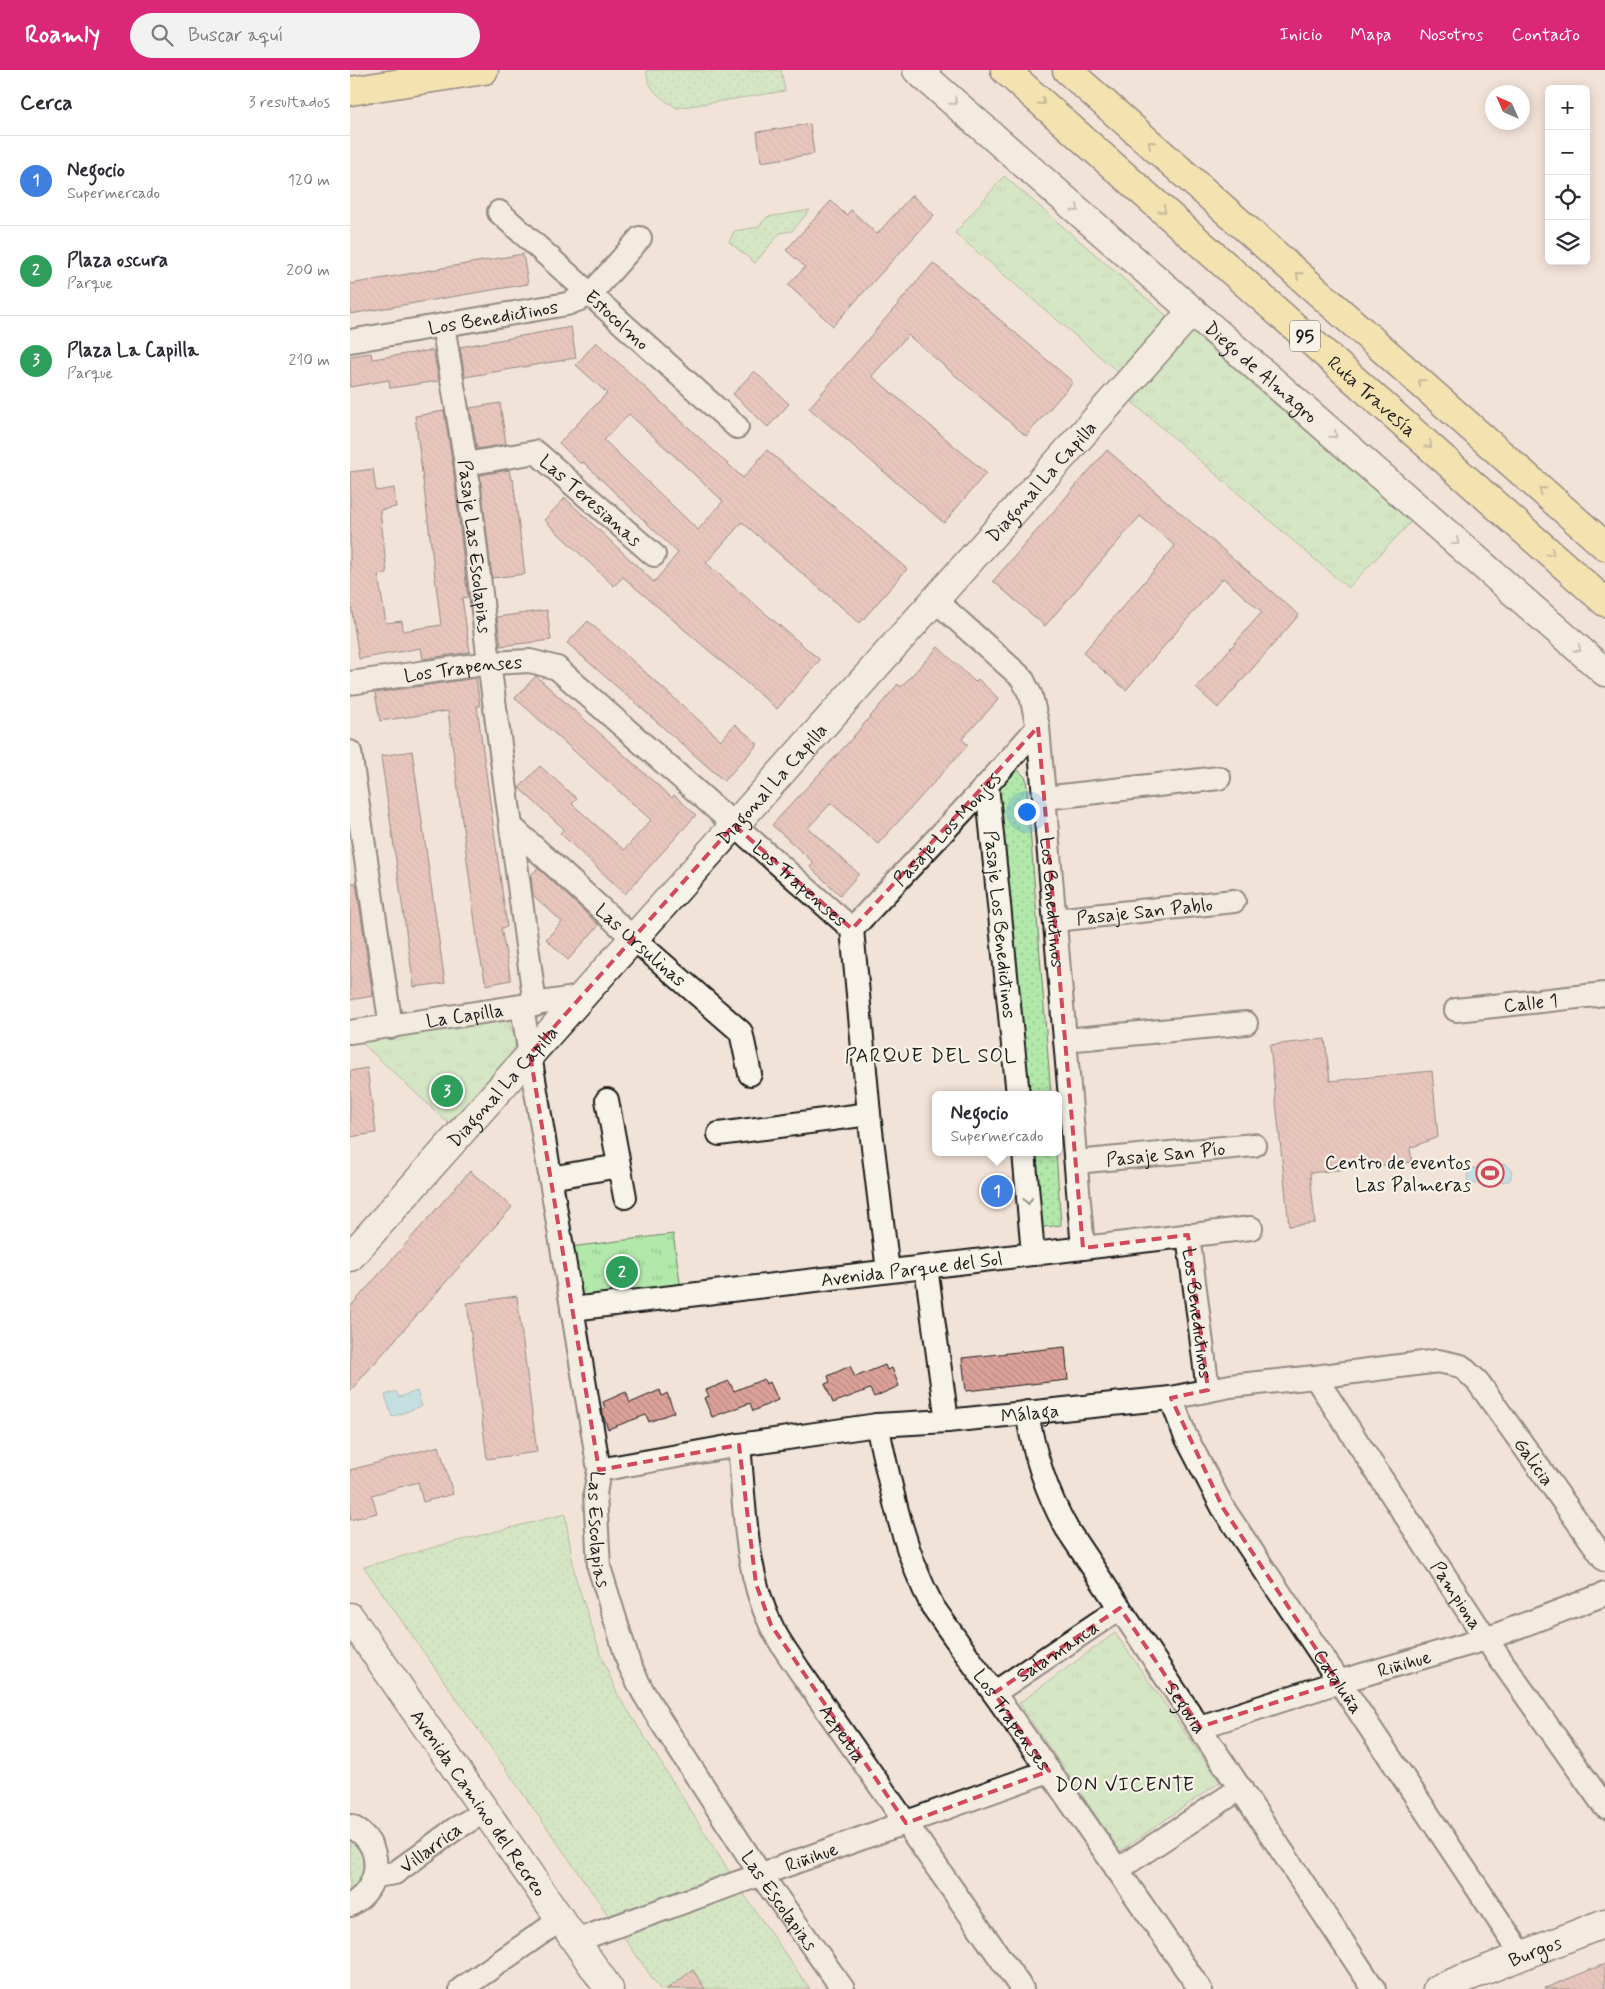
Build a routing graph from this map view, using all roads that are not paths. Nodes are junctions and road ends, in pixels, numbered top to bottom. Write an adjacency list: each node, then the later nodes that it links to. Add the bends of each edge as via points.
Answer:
1 (484, 70): 5 (main road)
2 (917, 70): 10 (street, Diego de Almagro, one-way to 10)
3 (1005, 70): 18 (main road, Ruta Travesía / 95, one-way to 18)
4 (1067, 70): 15 (main road, 95, one-way to 4)
5 (377, 79): 6 (main road)
6 (350, 92)
7 (499, 212): 9 (street, Estocolmo)
8 (640, 238): 9 (street, Los Benedictinos)
9 (590, 295): 11 (street, Los Benedictinos, via 567,304); 13 (street, Estocolmo)
10 (1192, 310): 17 (street, Diagonal La Capilla); 20 (street, Diego de Almagro, one-way to 20)
11 (443, 325): 12 (street, Los Benedictinos); 14 (street, Pasaje Las Escolapias)
12 (350, 341)
13 (737, 427)
14 (466, 464): 16 (street, Las Teresianas, via 536,452); 19 (street, Pasaje Las Escolapias)
15 (1605, 546)
16 (654, 555)
17 (934, 599): 22 (street, Los Benedictinos, via 1022,678 1031,696); 27 (street, Diagonal La Capilla)
18 (1605, 602)
19 (489, 663): 21 (street, Los Trapenses); 27 (street, Los Trapenses, via 530,661 557,668); 28 (street, Pasaje Las Escolapias)
20 (1605, 672)
21 (350, 683)
22 (1038, 727): 25 (street, Pasaje Los Monjes); 26 (street, Los Benedictinos)
23 (350, 752): 38 (street)
24 (1219, 778): 26 (street)
25 (987, 785): 31 (street, Pasaje Los Monjes); 43 (street, Pasaje Los Benedictinos)
26 (1044, 798): 30 (street, Los Benedictinos)
27 (734, 825): 31 (street, Los Trapenses); 32 (street, Diagonal La Capilla)
28 (511, 826): 32 (street, Las Ursulinas); 35 (street, Pasaje Las Escolapias)
29 (1234, 901): 30 (street, Pasaje San Pablo)
30 (1055, 920): 40 (street, Los Benedictinos)
31 (852, 929): 45 (street, Los Trapenses)
32 (633, 938): 34 (street, Diagonal La Capilla); 42 (street, Las Ursulinas, via 741,1032)
33 (1605, 994): 36 (street, Calle 1)
34 (581, 998): 35 (street, La Capilla); 41 (street, Diagonal La Capilla)
35 (528, 1006): 38 (street, La Capilla); 41 (street, Las Escolapias)
36 (1456, 1010)
37 (1246, 1023): 40 (street)
38 (391, 1027): 39 (street, La Capilla)
39 (350, 1032)
40 (1065, 1040): 49 (street, Los Benedictinos)
41 (530, 1054): 51 (street, Las Escolapias); 57 (street, Diagonal La Capilla)
42 (750, 1074)
43 (1018, 1091)
44 (607, 1100): 50 (street)
45 (869, 1114): 46 (street); 59 (street, Los Trapenses)
46 (719, 1134)
47 (1254, 1145): 49 (street, Pasaje San Pío)
48 (1024, 1156): 56 (street, one-way to 56)
49 (1076, 1162): 55 (street, Los Benedictinos)
50 (619, 1166): 51 (street); 52 (street)
51 (550, 1178): 60 (street, Las Escolapias)
52 (625, 1197)
53 (1251, 1228): 54 (street, Avenida Parque del Sol)
54 (1188, 1235): 55 (street, Avenida Parque del Sol); 63 (street, Los Benedictinos)
55 (1083, 1248): 56 (street, Avenida Parque del Sol)
56 (1034, 1254): 58 (street, Avenida Parque del Sol)
57 (350, 1257)
58 (926, 1267): 59 (street, Avenida Parque del Sol); 66 (street)
59 (888, 1271): 60 (street, Avenida Parque del Sol)
60 (572, 1309): 69 (street, Las Escolapias)
61 (1461, 1366): 62 (street, Málaga, via 1438,1361); 70 (street, Galicia, via 1478,1382)
62 (1315, 1377): 63 (street, Málaga); 74 (street, Pampiona)
63 (1208, 1390): 64 (street, Málaga)
64 (1171, 1398): 65 (street, Málaga); 75 (street, Cataluña, via 1185,1435 1223,1508)
65 (1027, 1412): 66 (street, Málaga); 72 (street, Segovia, via 1038,1465 1056,1509)
66 (947, 1421): 67 (street, Málaga)
67 (877, 1425): 68 (street, Málaga); 76 (street, Los Trapenses, via 894,1498 919,1580 933,1607)
68 (739, 1445): 69 (street, Málaga); 82 (street, Azpeitia, via 748,1542 756,1584 771,1625)
69 (599, 1470): 85 (street, Las Escolapias, via 595,1494 599,1567 629,1664 660,1720)
70 (1605, 1560)
71 (1605, 1594): 74 (street, Riñihue)
72 (1120, 1608): 76 (street, Salamanca); 77 (street, Segovia)
73 (350, 1616): 81 (street, Avenida Camino del Recreo)
74 (1486, 1639): 75 (street, Riñihue); 80 (street, Pampiona)
75 (1338, 1682): 77 (street, Riñihue); 90 (street, Cataluña)
76 (994, 1693): 78 (street, Los Trapenses)
77 (1200, 1727): 79 (street, Segovia)
78 (1049, 1771): 82 (street, Riñihue); 84 (street, Los Trapenses)
79 (1241, 1788): 84 (street); 96 (street, Segovia)
80 (1605, 1807)
81 (484, 1812): 86 (street, Villarrica, via 395,1873); 89 (street, Avenida Camino del Recreo)
82 (906, 1823): 85 (street, Riñihue); 94 (street, Azpeitia)
83 (350, 1826): 86 (street, Villarrica, via 364,1835 372,1847 376,1861)
84 (1117, 1870): 95 (street, Los Trapenses)
85 (761, 1875): 89 (street, Riñihue); 93 (street, Las Escolapias)
86 (375, 1876): 87 (street, Villarrica, via 360,1900)
87 (350, 1905)
88 (1605, 1923): 90 (street, Burgos)
89 (568, 1931): 91 (street, Riñihue); 92 (street, Avenida Camino del Recreo)
90 (1522, 1955): 97 (street, Burgos)
91 (461, 1989)
92 (608, 1989)
93 (843, 1989)
94 (1022, 1989)
95 (1200, 1989)
96 (1374, 1989)
97 (1437, 1989)

